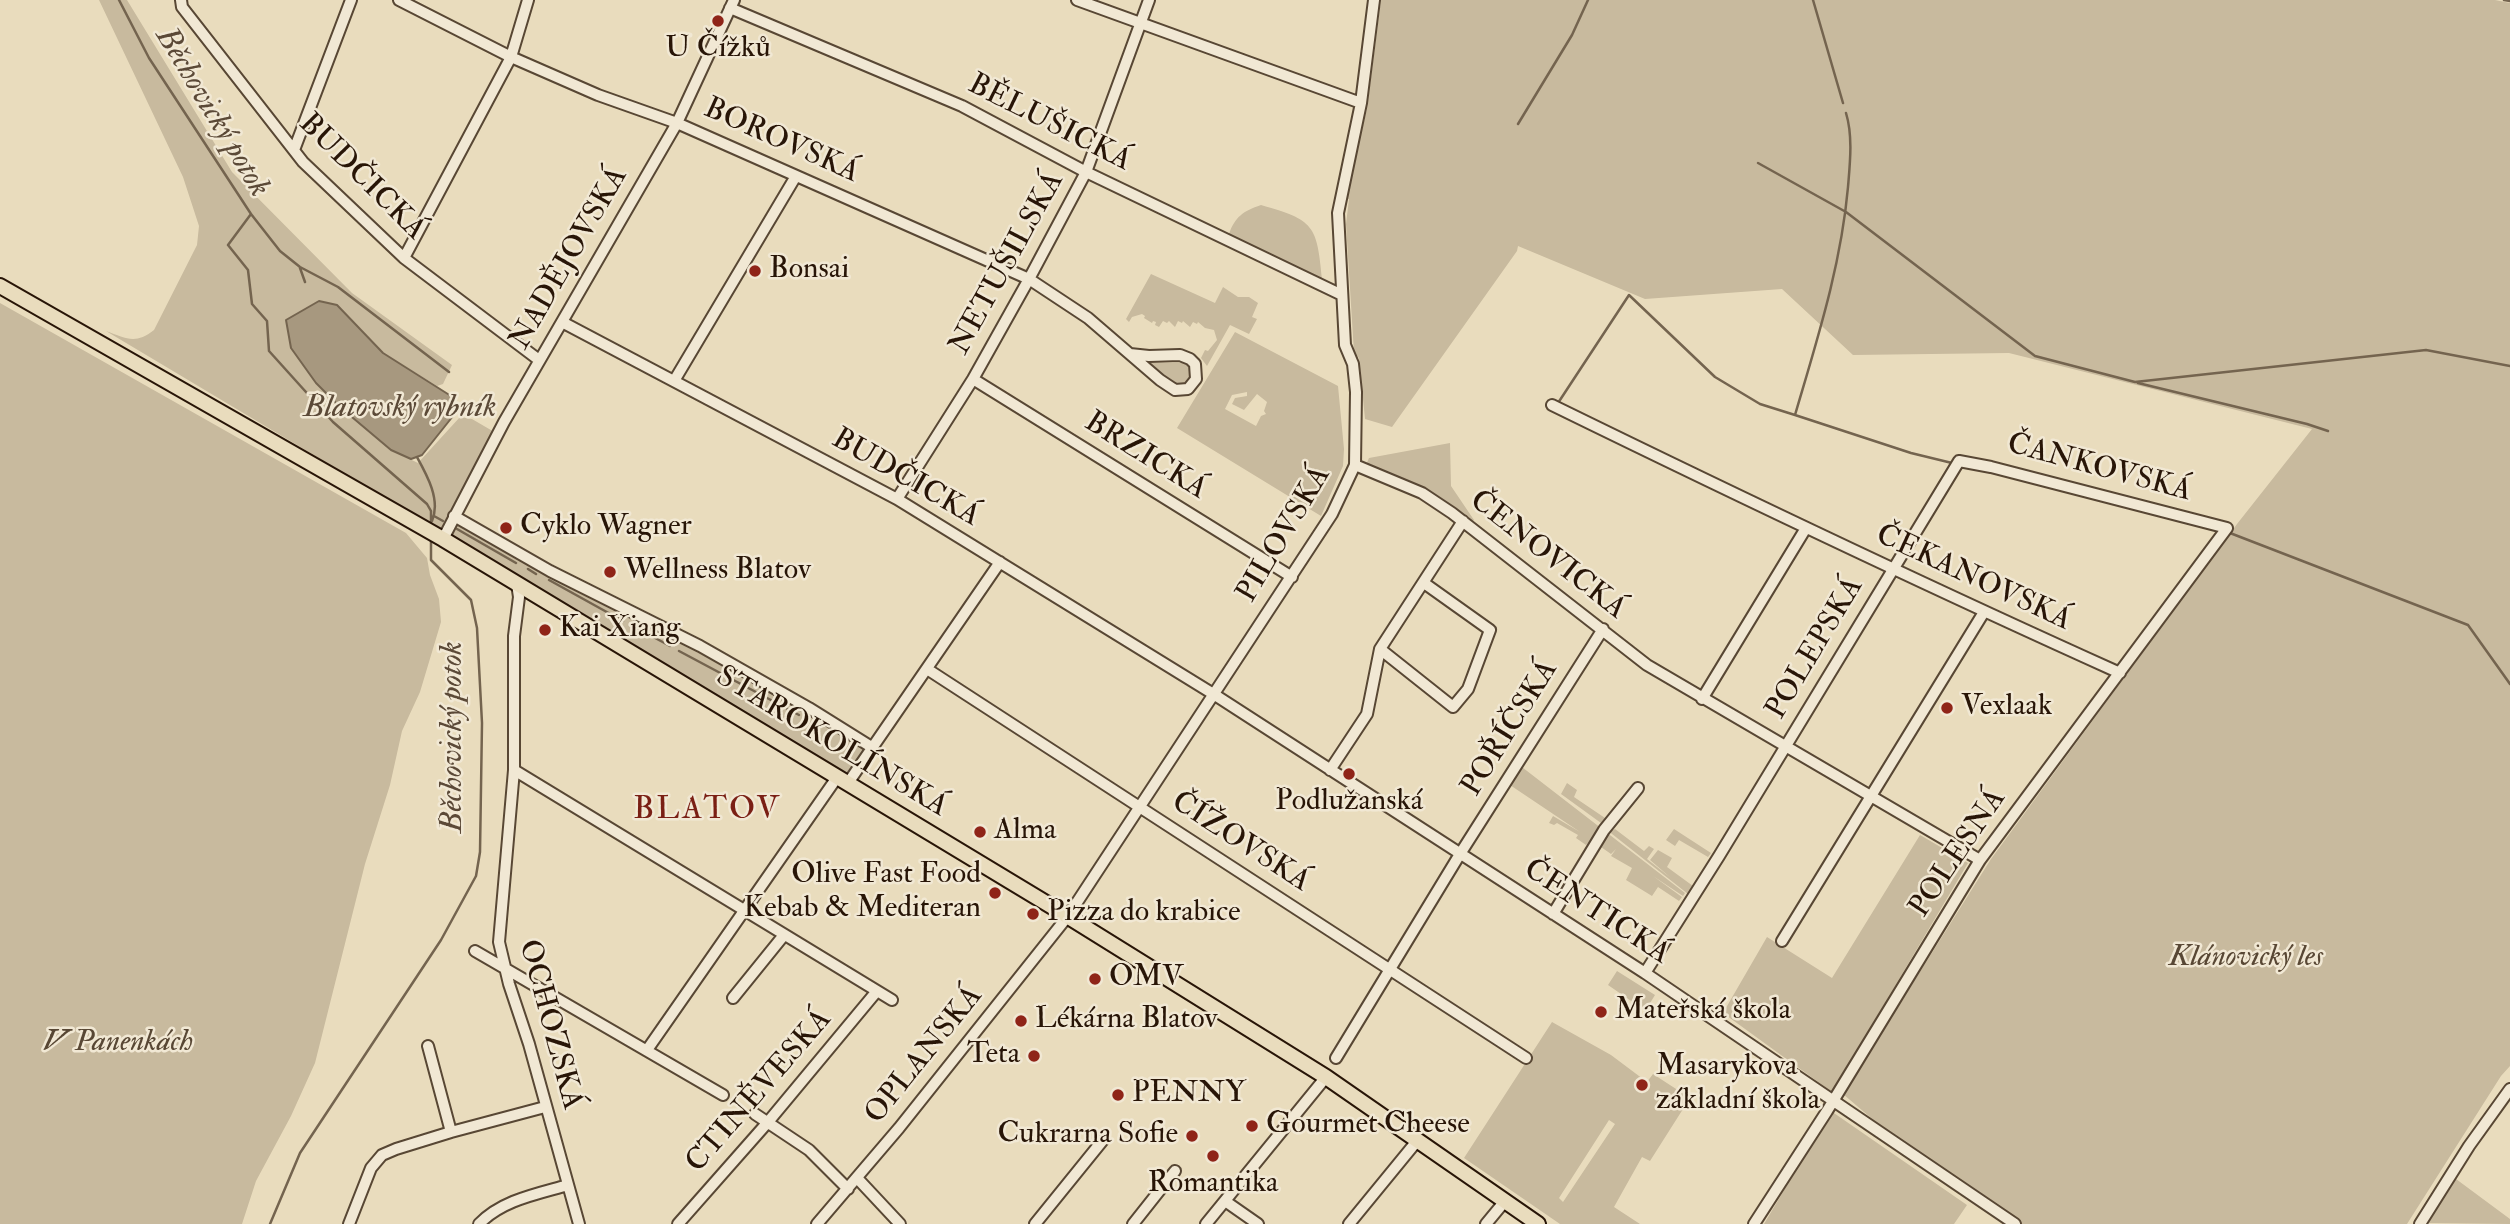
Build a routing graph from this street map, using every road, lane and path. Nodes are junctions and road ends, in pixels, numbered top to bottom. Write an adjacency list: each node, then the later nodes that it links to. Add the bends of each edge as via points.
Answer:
1 (181, 0): 13 (street, BUDČICKÁ)
2 (351, 0): 13 (street)
3 (528, 0): 10 (street)
4 (1077, 0): 9 (street)
5 (1149, 0): 9 (street, NETUŠILSKÁ)
6 (1374, 0): 11 (street, PILOVSKÁ)
7 (402, 1): 10 (street, BOROVSKÁ)
8 (732, 4): 12 (street, NADĚJOVSKÁ); 14 (street, BĚLUŠICKÁ, via 962,106)
9 (1140, 24): 11 (street); 14 (street, NETUŠILSKÁ)
10 (511, 57): 12 (street, BOROVSKÁ); 16 (street)
11 (1361, 103): 19 (street, PILOVSKÁ, via 1338,213)
12 (677, 123): 15 (street, BOROVSKÁ); 20 (street, NADĚJOVSKÁ)
13 (294, 150): 16 (street, BUDČICKÁ)
14 (1086, 172): 17 (street, NETUŠILSKÁ); 19 (street, BĚLUŠICKÁ)
15 (796, 176): 17 (street, BOROVSKÁ); 24 (street)
16 (404, 258): 22 (street, BUDČICKÁ)
17 (1030, 279): 21 (street, BOROVSKÁ, via 1088,318); 23 (street, NETUŠILSKÁ)
18 (0, 286): 33 (main road, STAROKOLÍNSKÁ)
19 (1342, 295): 26 (street, PILOVSKÁ, via 1345,345 1353,364 1356,393)
20 (562, 322): 22 (street, NADĚJOVSKÁ); 24 (street, BUDČICKÁ)
21 (1130, 354): 21 (street, BOROVSKÁ, via 1175,390 1188,389 1196,379 1195,364 1185,356)
22 (540, 360): 29 (street, NADĚJOVSKÁ)
23 (973, 379): 28 (street, NETUŠILSKÁ); 36 (street, BRZICKÁ)
24 (674, 382): 28 (street, BUDČICKÁ)
25 (1552, 405): 31 (street, ČEKANOVSKÁ)
26 (1355, 465): 30 (street, ČENOVICKÁ, via 1422,493); 36 (street, PILOVSKÁ, via 1332,514)
27 (1956, 465): 32 (street, ČANKOVSKÁ, via 1991,467); 35 (street, POLEPSKÁ)
28 (897, 499): 34 (street, BUDČICKÁ)
29 (454, 516): 33 (street, NADĚJOVSKÁ); 47 (street, STAROKOLÍNSKÁ, via 716,655)
30 (1463, 521): 37 (street); 40 (street, ČENOVICKÁ)
31 (1806, 528): 35 (street, ČEKANOVSKÁ); 45 (street)
32 (2227, 528): 43 (street, POLESNÁ)
33 (443, 539): 38 (main road, STAROKOLÍNSKÁ)
34 (1000, 562): 42 (street); 44 (street, BUDČICKÁ)
35 (1893, 570): 39 (street, ČEKANOVSKÁ); 46 (street, POLEPSKÁ)
36 (1292, 577): 44 (street, PILOVSKÁ)
37 (1424, 583): 41 (street); 41 (street, via 1490,630 1468,689 1453,707)
38 (517, 584): 48 (street, OCHOZSKÁ); 50 (main road, STAROKOLÍNSKÁ)
39 (1984, 612): 43 (street, ČEKANOVSKÁ); 52 (street)
40 (1603, 629): 45 (street, ČENOVICKÁ, via 1647,665); 54 (street, POŘÍČSKÁ)
41 (1380, 649): 49 (street, via 1367,713)
42 (927, 669): 47 (street); 53 (street, ČÍŽOVSKÁ)
43 (2119, 673): 55 (street, POLESNÁ)
44 (1215, 695): 49 (street, ČENTICKÁ); 53 (street, PILOVSKÁ)
45 (1702, 699): 46 (street, ČENOVICKÁ)
46 (1785, 747): 52 (street, ČENOVICKÁ); 64 (street, POLEPSKÁ)
47 (873, 748): 50 (street)
48 (514, 770): 56 (street); 62 (street, OCHOZSKÁ, via 500,911 499,942)
49 (1330, 770): 54 (street, ČENTICKÁ)
50 (843, 779): 56 (street); 58 (main road, STAROKOLÍNSKÁ)
51 (1638, 788): 57 (street, via 1604,830)
52 (1870, 796): 55 (street, ČENOVICKÁ); 60 (street)
53 (1138, 806): 58 (street, PILOVSKÁ); 63 (street, ČÍŽOVSKÁ)
54 (1460, 854): 57 (street, ČENTICKÁ); 63 (street, POŘÍČSKÁ)
55 (1980, 860): 75 (street, POLESNÁ)
56 (744, 911): 59 (street); 69 (street)
57 (1553, 914): 64 (street, ČENTICKÁ)
58 (1068, 916): 72 (main road, STAROKOLÍNSKÁ); 83 (street, OPLANSKÁ)
59 (784, 935): 65 (street); 66 (street)
60 (1782, 941)
61 (475, 951): 62 (street)
62 (505, 969): 69 (street); 76 (street, OCHOZSKÁ)
63 (1389, 969): 70 (street, POŘÍČSKÁ); 71 (street, ČÍŽOVSKÁ)
64 (1645, 973): 75 (street, ČENTICKÁ)
65 (877, 991): 67 (street); 78 (street, CTINĚVESKÁ)
66 (733, 998)
67 (892, 1000)
68 (428, 1046): 79 (street)
69 (647, 1050): 74 (street)
70 (1336, 1058)
71 (1526, 1058)
72 (1326, 1077): 81 (main road, STAROKOLÍNSKÁ); 86 (street)
73 (2510, 1089): 103 (street)
74 (723, 1095)
75 (1833, 1100): 101 (street, POLESNÁ); 102 (street, ČENTICKÁ)
76 (545, 1107): 79 (street); 84 (street, OCHOZSKÁ)
77 (755, 1114): 78 (street)
78 (768, 1122): 85 (street, via 809,1150); 91 (street, CTINĚVESKÁ)
79 (451, 1132): 88 (street, via 382,1155)
80 (1103, 1140): 94 (street)
81 (1417, 1141): 87 (main road, STAROKOLÍNSKÁ); 98 (street)
82 (1175, 1171): 95 (street)
83 (857, 1178): 85 (street, OPLANSKÁ); 93 (street)
84 (568, 1185): 89 (street, via 515,1200); 90 (street, OCHOZSKÁ)
85 (848, 1189): 92 (street, OPLANSKÁ)
86 (1225, 1201): 96 (street); 97 (street)
87 (1506, 1201): 99 (street); 100 (main road, STAROKOLÍNSKÁ)
88 (349, 1224)
89 (479, 1224)
90 (579, 1224)
91 (678, 1224)
92 (817, 1224)
93 (900, 1224)
94 (1035, 1224)
95 (1133, 1224)
96 (1206, 1224)
97 (1258, 1224)
98 (1349, 1224)
99 (1486, 1224)
100 (1538, 1224)
101 (1755, 1224)
102 (2015, 1224)
103 (2420, 1224)

